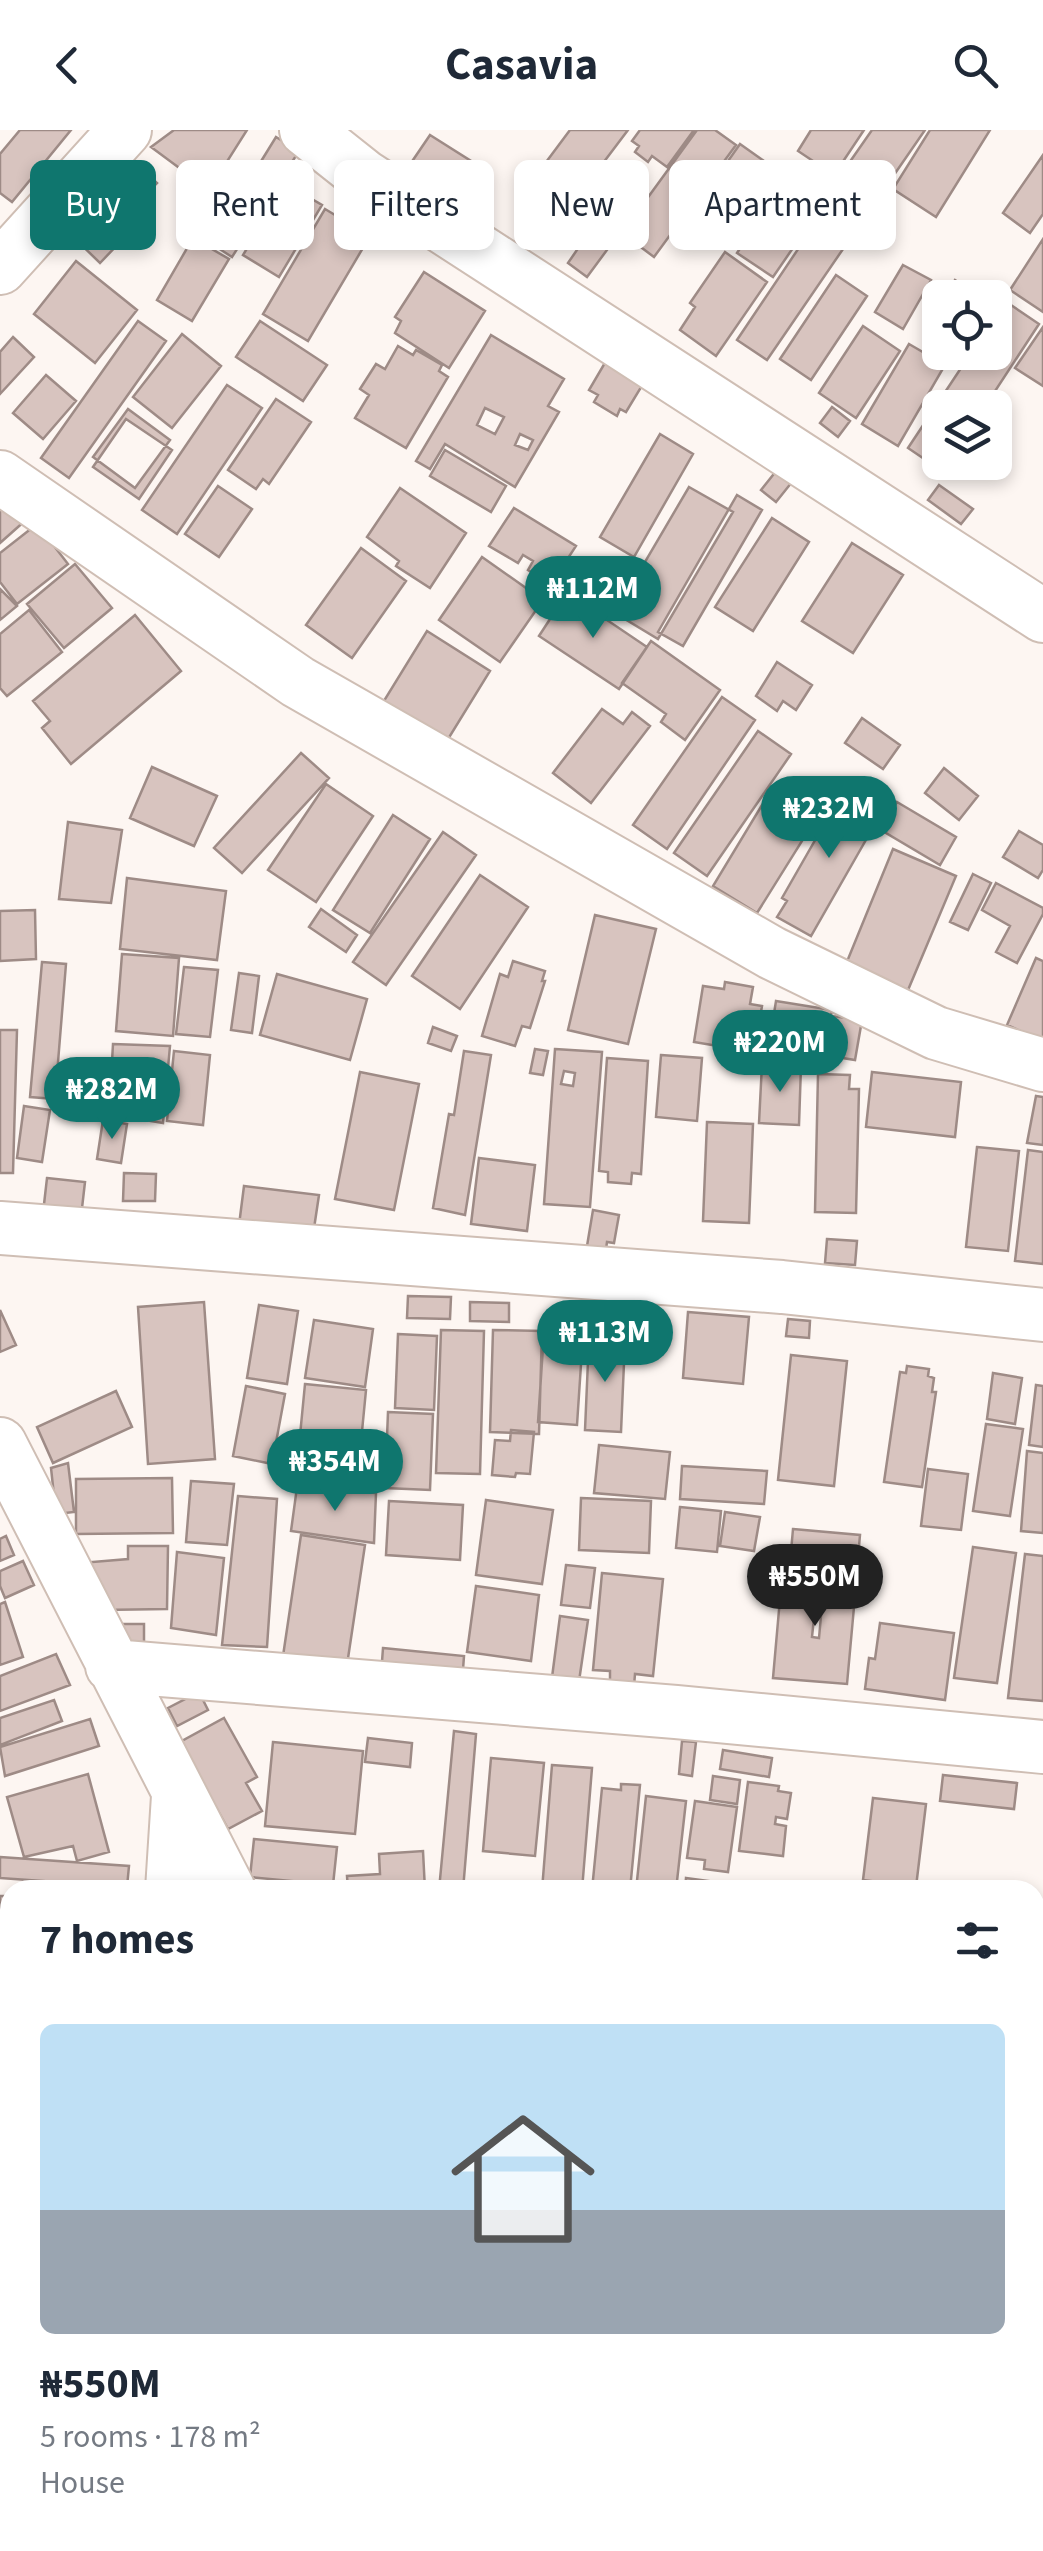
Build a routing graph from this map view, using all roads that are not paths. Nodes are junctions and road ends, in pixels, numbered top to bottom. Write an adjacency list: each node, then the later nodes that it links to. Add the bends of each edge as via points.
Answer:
1 (125, 130): 3 (street)
2 (306, 130): 5 (street, via 364,176)
3 (5, 249)
4 (0, 477): 6 (street, via 298,682 755,943 936,1034)
5 (1043, 616)
6 (1043, 1065)
7 (0, 1228): 8 (street, via 782,1287)
8 (1043, 1315)
9 (0, 1444): 10 (street)
10 (112, 1666): 11 (street); 12 (street)
11 (1043, 1747)
12 (178, 1796): 13 (street); 14 (street)
13 (173, 1880)
14 (224, 1880)

